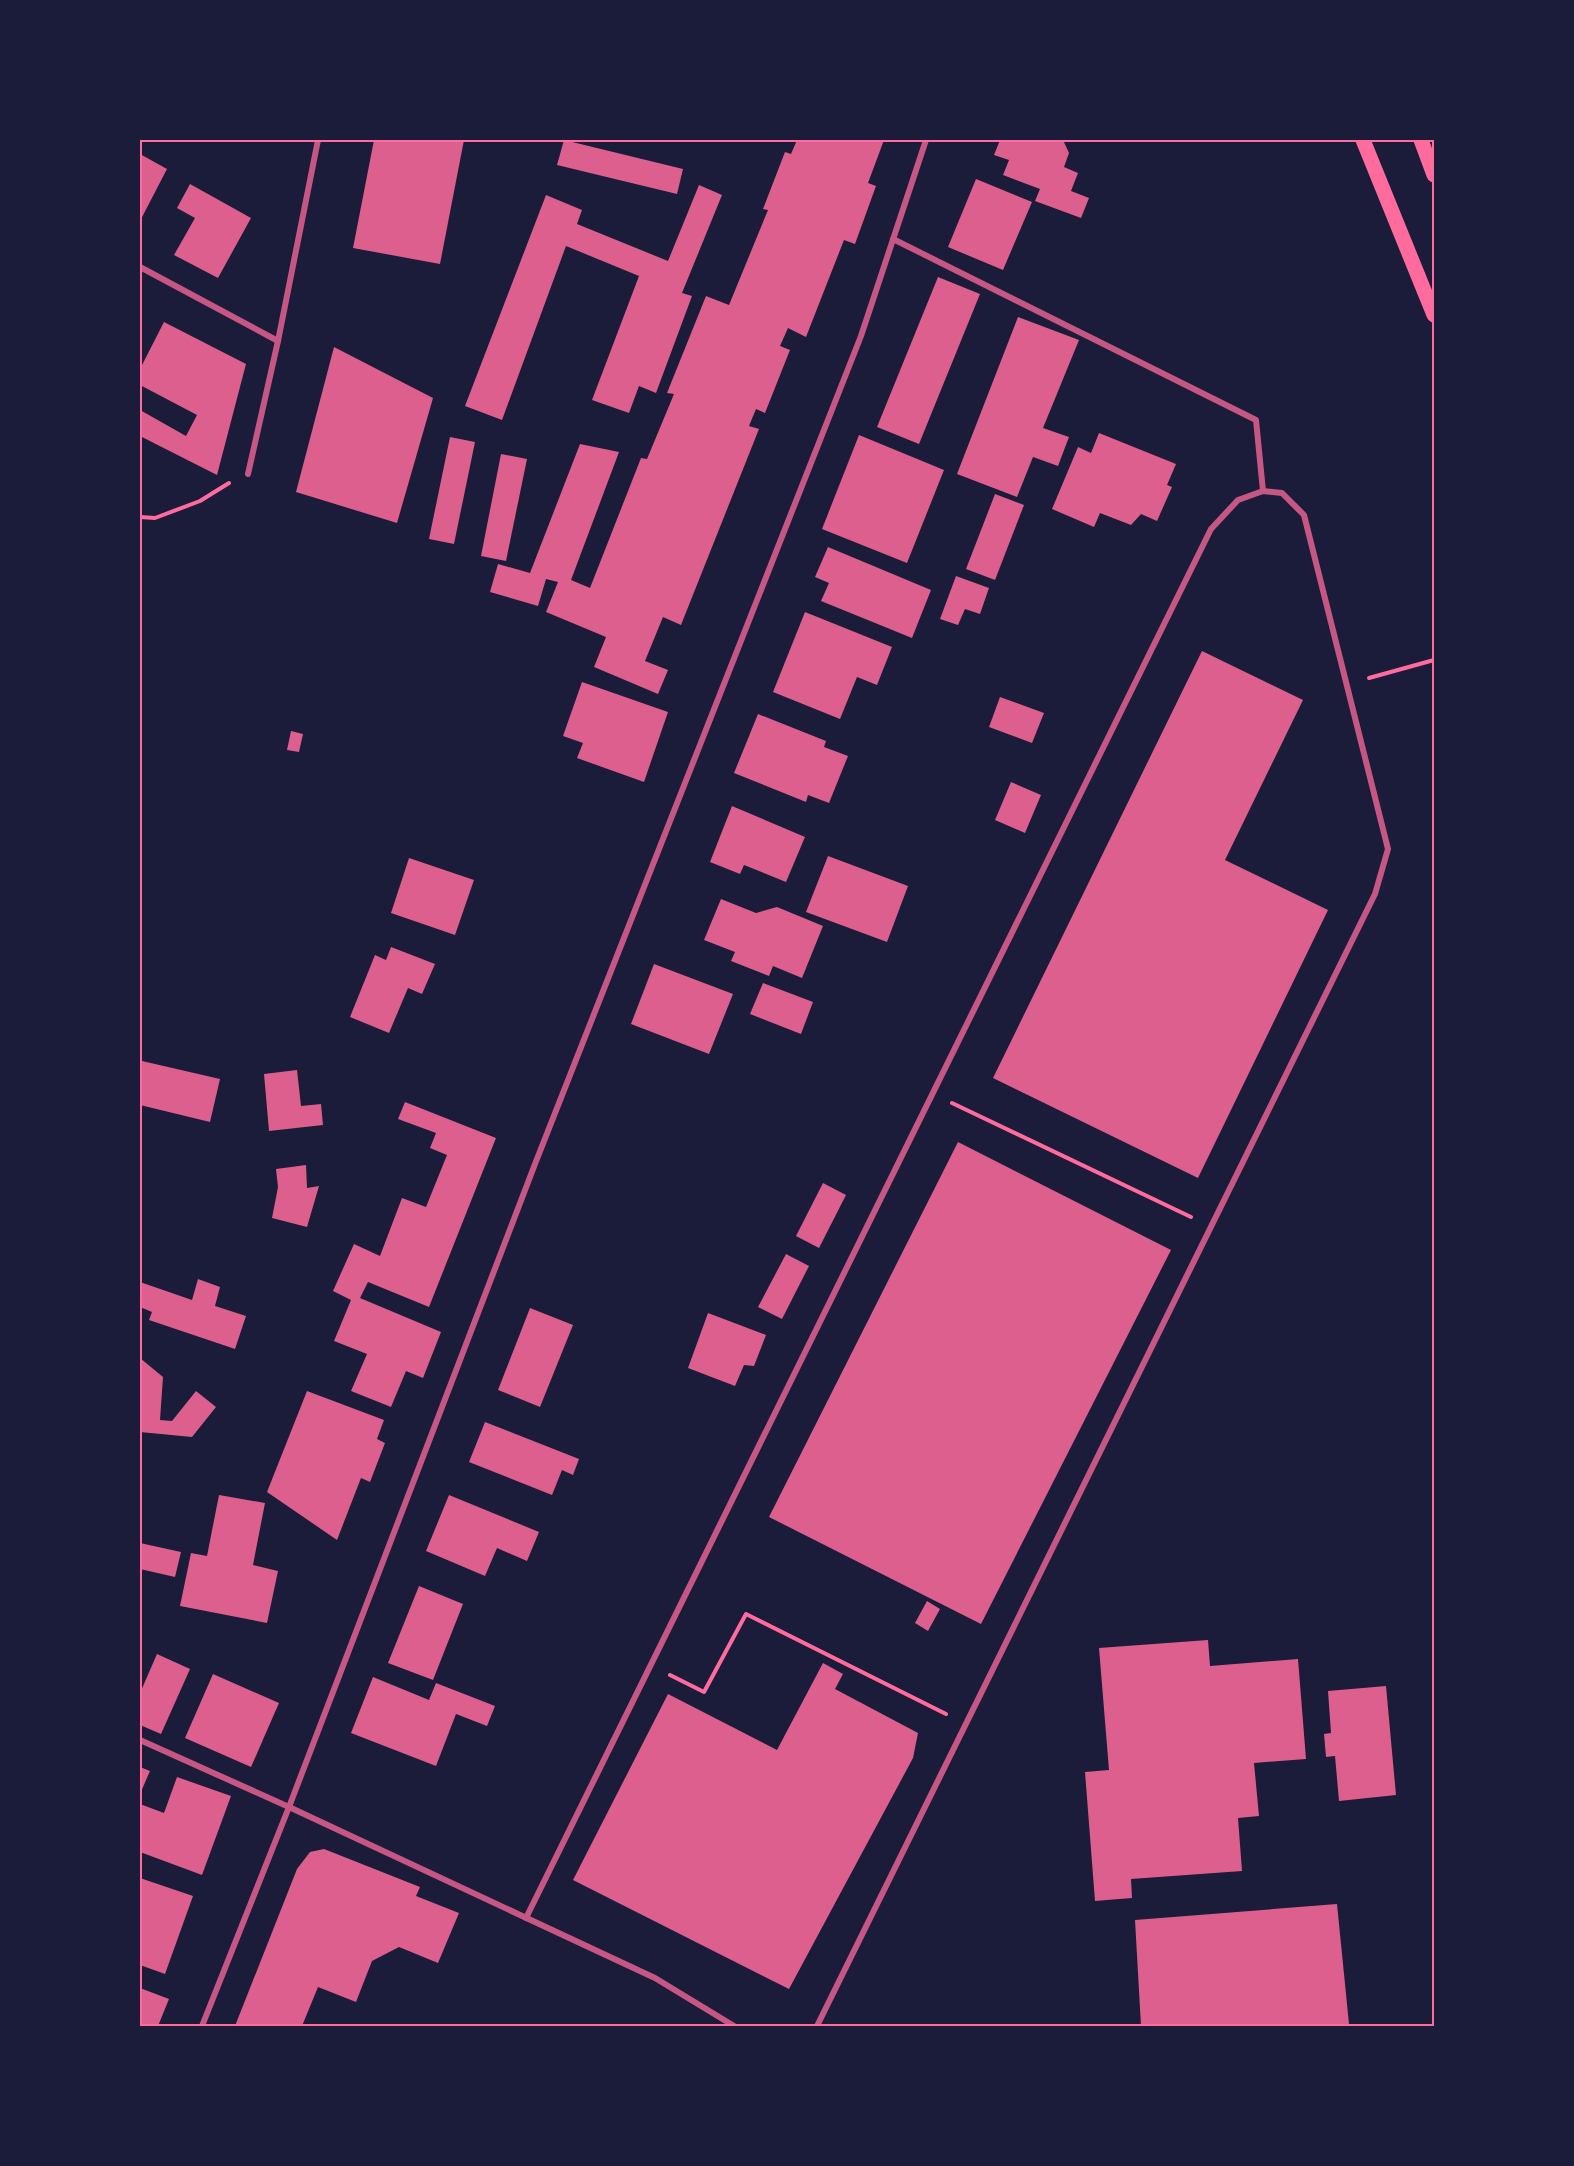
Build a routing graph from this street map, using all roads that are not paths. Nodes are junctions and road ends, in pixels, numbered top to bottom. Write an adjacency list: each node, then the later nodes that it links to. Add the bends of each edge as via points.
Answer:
1 (318, 140): 9 (street)
2 (926, 140): 6 (street)
3 (1363, 140): 8 (main road)
4 (1421, 140): 5 (main road)
5 (1434, 175)
6 (893, 238): 11 (street, via 1256,420); 13 (street, via 861,336 531,1175)
7 (140, 267): 9 (street)
8 (1434, 315)
9 (278, 341): 10 (street)
10 (248, 474)
11 (1263, 491): 14 (street, via 1238,500 1211,529); 17 (street, via 1282,493 1304,515 1388,849 1375,894)
12 (140, 1740): 13 (street)
13 (289, 1807): 14 (street); 15 (street)
14 (526, 1918): 16 (street, via 655,1978)
15 (202, 2026)
16 (735, 2026)
17 (817, 2026)

